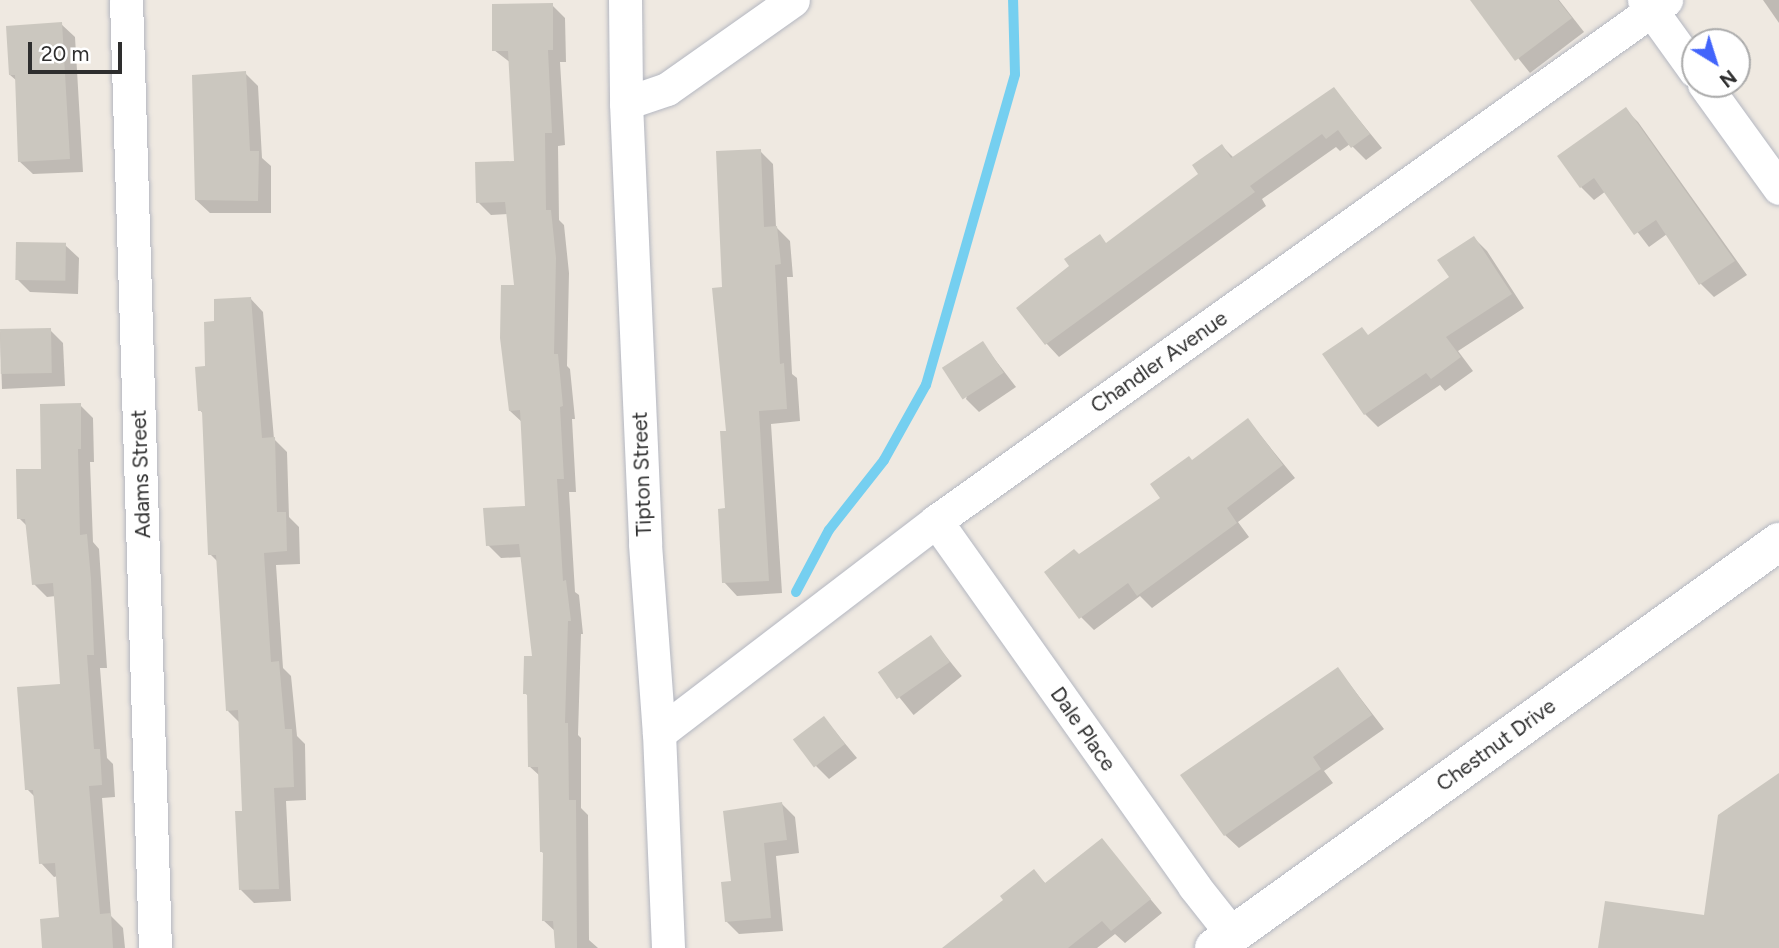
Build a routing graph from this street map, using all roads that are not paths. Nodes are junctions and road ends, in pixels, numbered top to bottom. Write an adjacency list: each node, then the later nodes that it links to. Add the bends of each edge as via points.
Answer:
1 (126, 0): 13 (street, Adams Street)
2 (625, 0): 7 (street, Tipton Street)
3 (793, 0): 7 (street, via 667,89)
4 (1654, 4): 5 (street); 9 (street, Chandler Avenue)
5 (1681, 48)
6 (1714, 98): 8 (street)
7 (626, 103): 11 (street, Tipton Street, via 645,544)
8 (1779, 188)
9 (936, 521): 11 (street, Chandler Avenue); 12 (street, Dale Place, via 1194,886)
10 (1779, 542): 12 (street, Chestnut Drive)
11 (659, 733): 14 (street, Tipton Street)
12 (1223, 941)
13 (155, 948)
14 (668, 948)

